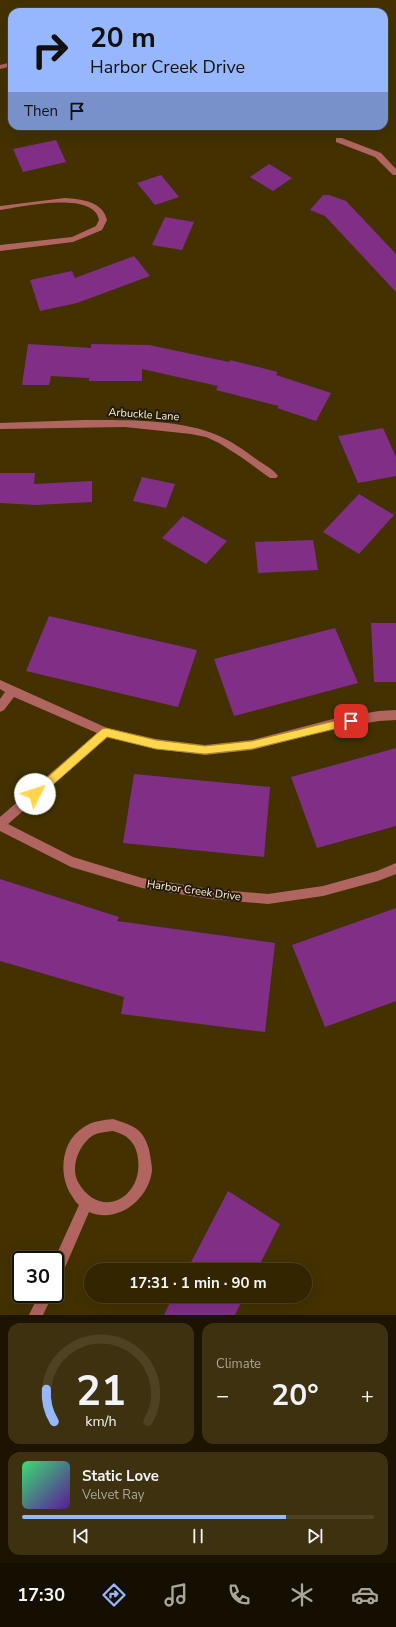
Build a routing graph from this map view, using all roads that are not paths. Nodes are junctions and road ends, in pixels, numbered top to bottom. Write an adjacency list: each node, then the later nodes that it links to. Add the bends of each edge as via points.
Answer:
1 (340, 140): 2 (street, via 378,155)
2 (396, 173)
3 (0, 208): 4 (street, via 68,199 93,205 101,212 103,220 99,228 73,239)
4 (0, 248)
5 (0, 426): 6 (street, Arbuckle Lane, via 106,423 149,424 190,429 233,447)
6 (273, 476)
7 (0, 684): 8 (street)
8 (12, 691): 9 (street); 11 (street)
9 (0, 707)
10 (396, 715): 11 (street, via 337,724 252,745 205,750 156,744)
11 (106, 732): 12 (street)
12 (0, 825): 13 (street, Harbor Creek Drive, via 71,862 142,883 210,894 268,899 323,891 378,876)
13 (396, 868)
14 (86, 1204): 14 (street, via 102,1209 116,1208 128,1202 139,1191 146,1175 146,1160 140,1142 131,1132 113,1125 94,1128 82,1136 73,1149 69,1177 74,1191); 15 (street)
15 (64, 1254)
16 (42, 1303): 17 (street)
17 (36, 1315)

